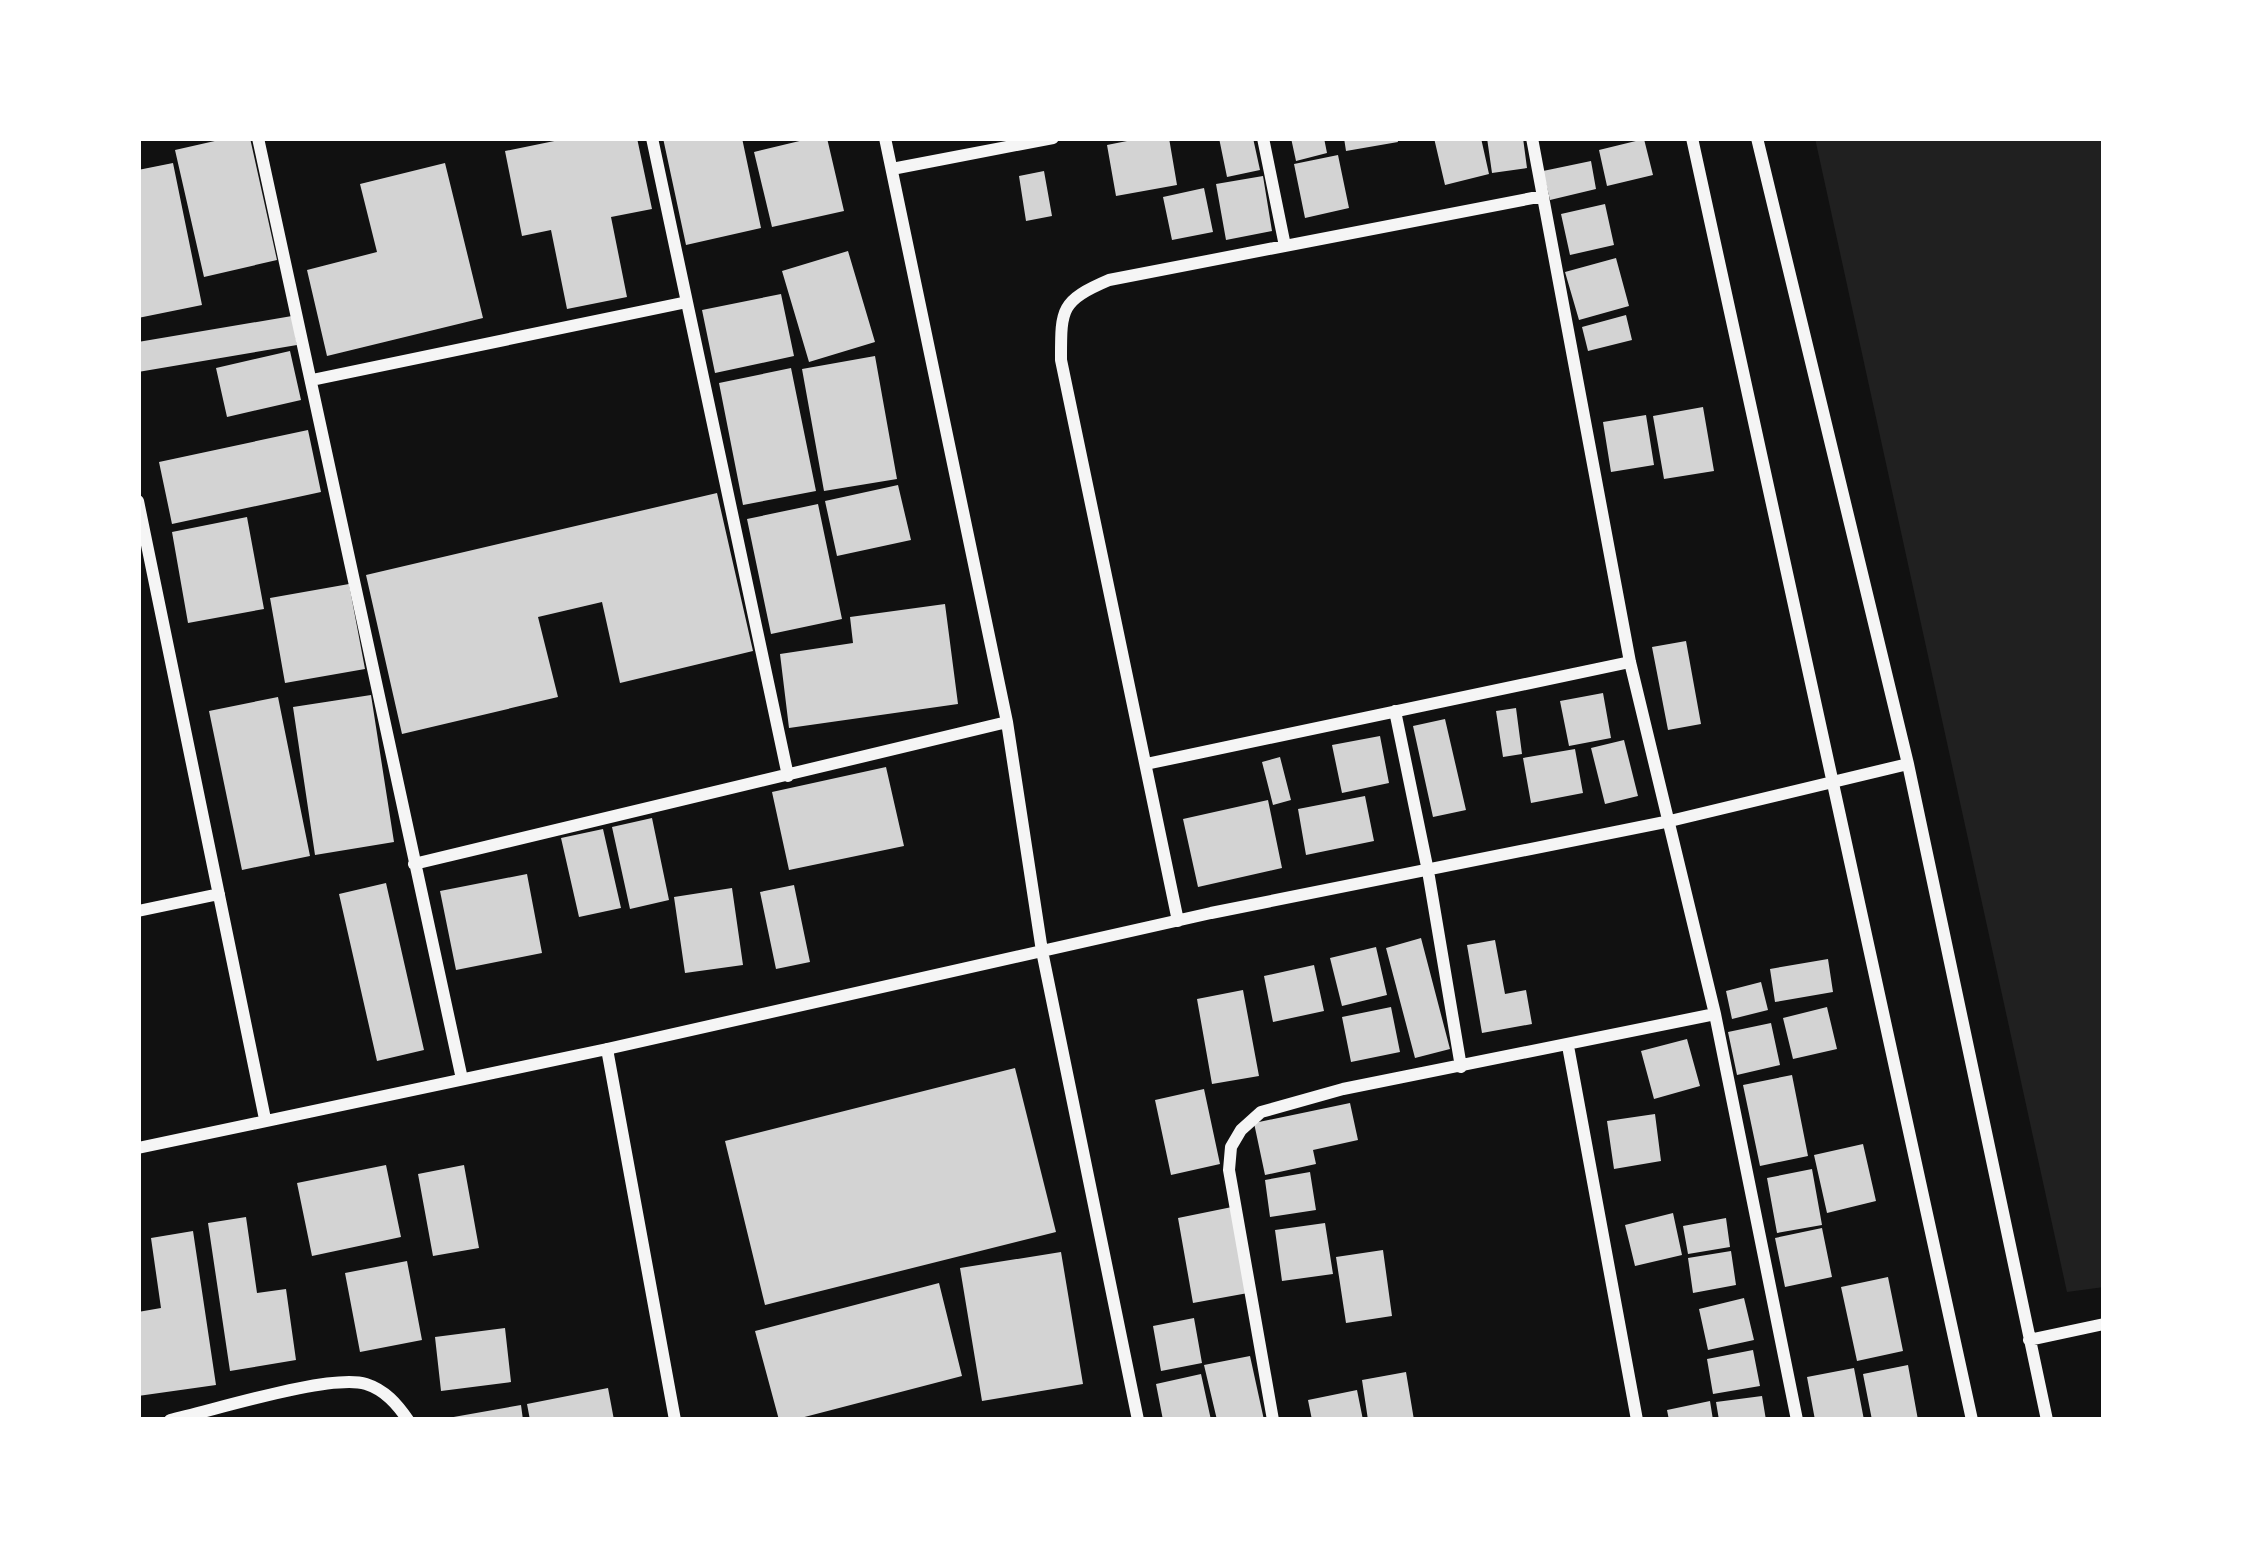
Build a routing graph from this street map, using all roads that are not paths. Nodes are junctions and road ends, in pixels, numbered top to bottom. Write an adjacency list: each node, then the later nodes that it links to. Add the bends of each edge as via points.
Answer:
1 (259, 138): 13 (street)
2 (652, 138): 12 (street)
3 (885, 138): 9 (street)
4 (1053, 138): 9 (street)
5 (1263, 138): 11 (street)
6 (1532, 138): 10 (street)
7 (1692, 138): 21 (street)
8 (1757, 138): 19 (street)
9 (892, 169): 17 (street)
10 (1543, 196): 11 (street); 15 (street)
11 (1285, 246): 18 (street, via 1108,280 1061,311 1061,360)
12 (687, 302): 13 (street); 20 (street)
13 (312, 380): 23 (street)
14 (138, 501): 25 (street)
15 (1630, 662): 16 (street); 22 (street)
16 (1394, 711): 18 (street); 24 (street)
17 (1007, 722): 20 (street); 28 (street)
18 (1146, 764): 27 (street)
19 (1908, 764): 21 (street); 37 (street)
20 (788, 776): 23 (street)
21 (1834, 783): 22 (street); 45 (street)
22 (1670, 820): 24 (street); 29 (street)
23 (415, 864): 33 (street)
24 (1429, 872): 27 (street); 32 (street)
25 (219, 894): 26 (street); 34 (street)
26 (138, 911)
27 (1178, 921): 28 (street)
28 (1042, 951): 31 (street); 41 (street)
29 (1715, 1014): 30 (street); 44 (street)
30 (1568, 1046): 32 (street); 43 (street)
31 (607, 1049): 33 (street); 40 (street)
32 (1461, 1067): 42 (street, via 1261,1112 1231,1147)
33 (462, 1079): 34 (street)
34 (265, 1119): 35 (street)
35 (138, 1148)
36 (2104, 1324): 37 (street)
37 (2029, 1340): 46 (street)
38 (170, 1420): 39 (street, via 337,1382 365,1384 393,1399)
39 (408, 1420)
40 (675, 1420)
41 (1138, 1420)
42 (1273, 1420)
43 (1637, 1420)
44 (1797, 1420)
45 (1972, 1420)
46 (2047, 1420)

